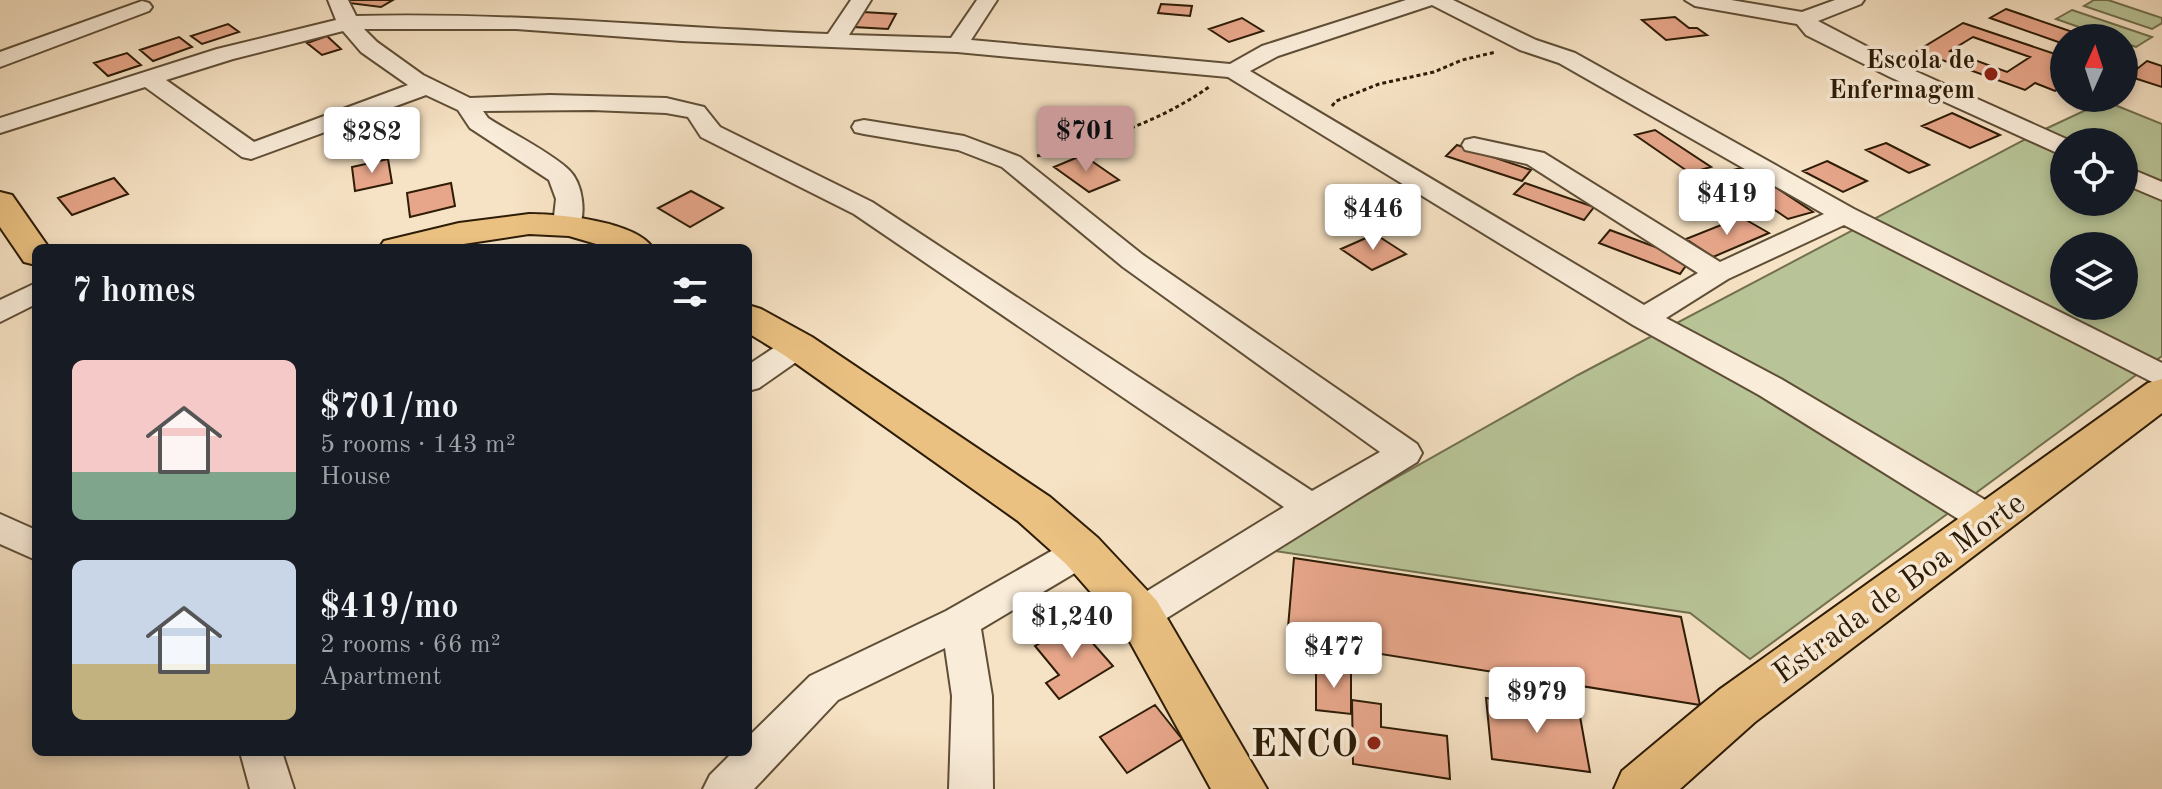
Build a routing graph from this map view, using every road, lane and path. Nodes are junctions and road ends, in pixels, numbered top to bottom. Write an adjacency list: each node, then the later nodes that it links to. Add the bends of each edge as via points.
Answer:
1 (102, 0): 20 (street, via 142,7)
2 (338, 0): 15 (street)
3 (412, 0): 14 (street)
4 (539, 0): 16 (street)
5 (861, 0): 17 (street)
6 (987, 0): 18 (street)
7 (1373, 0): 12 (street)
8 (1427, 0): 12 (street)
9 (1437, 0): 19 (street)
10 (1695, 0): 13 (street)
11 (1854, 0): 13 (street)
12 (1394, 10): 21 (street, via 1251,58)
13 (1804, 19): 28 (street, via 1814,30 1898,72)
14 (380, 22): 15 (street); 16 (street)
15 (348, 23): 22 (street); 23 (street, via 369,47)
16 (516, 23): 17 (street)
17 (834, 41): 18 (street)
18 (957, 45): 21 (street)
19 (1528, 45): 25 (path, via 1379,84 1336,101); 34 (street, via 1567,58)
20 (0, 60)
21 (1234, 71): 25 (street); 30 (path, via 1159,118 1098,142)
22 (148, 78): 23 (street, via 251,152); 26 (street)
23 (428, 86): 24 (street)
24 (466, 105): 35 (street, via 479,123 560,176 569,199); 48 (street, via 525,101 694,111 710,132 863,208)
25 (1319, 120): 42 (street)
26 (0, 126)
27 (864, 127): 30 (street, via 964,143)
28 (2050, 141)
29 (1474, 145): 39 (street, via 1535,158)
30 (1011, 162): 48 (street, via 1133,261 1405,453)
31 (2138, 181): 32 (street)
32 (2162, 192)
33 (0, 202): 38 (main road)
34 (1845, 215): 39 (street); 46 (street)
35 (567, 225): 36 (main road, via 504,226); 37 (main road)
36 (411, 244)
37 (630, 244)
38 (32, 249)
39 (1718, 273): 42 (street)
40 (32, 294): 41 (street)
41 (0, 313)
42 (1644, 318): 49 (street, via 1770,387)
43 (752, 319): 44 (main road)
44 (798, 346): 45 (street); 52 (main road, via 1034,509)
45 (752, 375)
46 (2162, 376)
47 (2162, 393): 49 (main road, Estrada de Boa Morte)
48 (1311, 508): 53 (street)
49 (1989, 520): 60 (main road, Estrada de Boa Morte, via 1737,706)
50 (0, 528): 51 (street)
51 (32, 544)
52 (1082, 551): 53 (main road); 54 (street)
53 (1140, 615): 59 (main road)
54 (960, 622): 57 (street, via 824,688); 58 (street, via 972,696)
55 (262, 756): 56 (street)
56 (272, 789)
57 (725, 789)
58 (971, 789)
59 (1240, 789)
60 (1641, 789)

